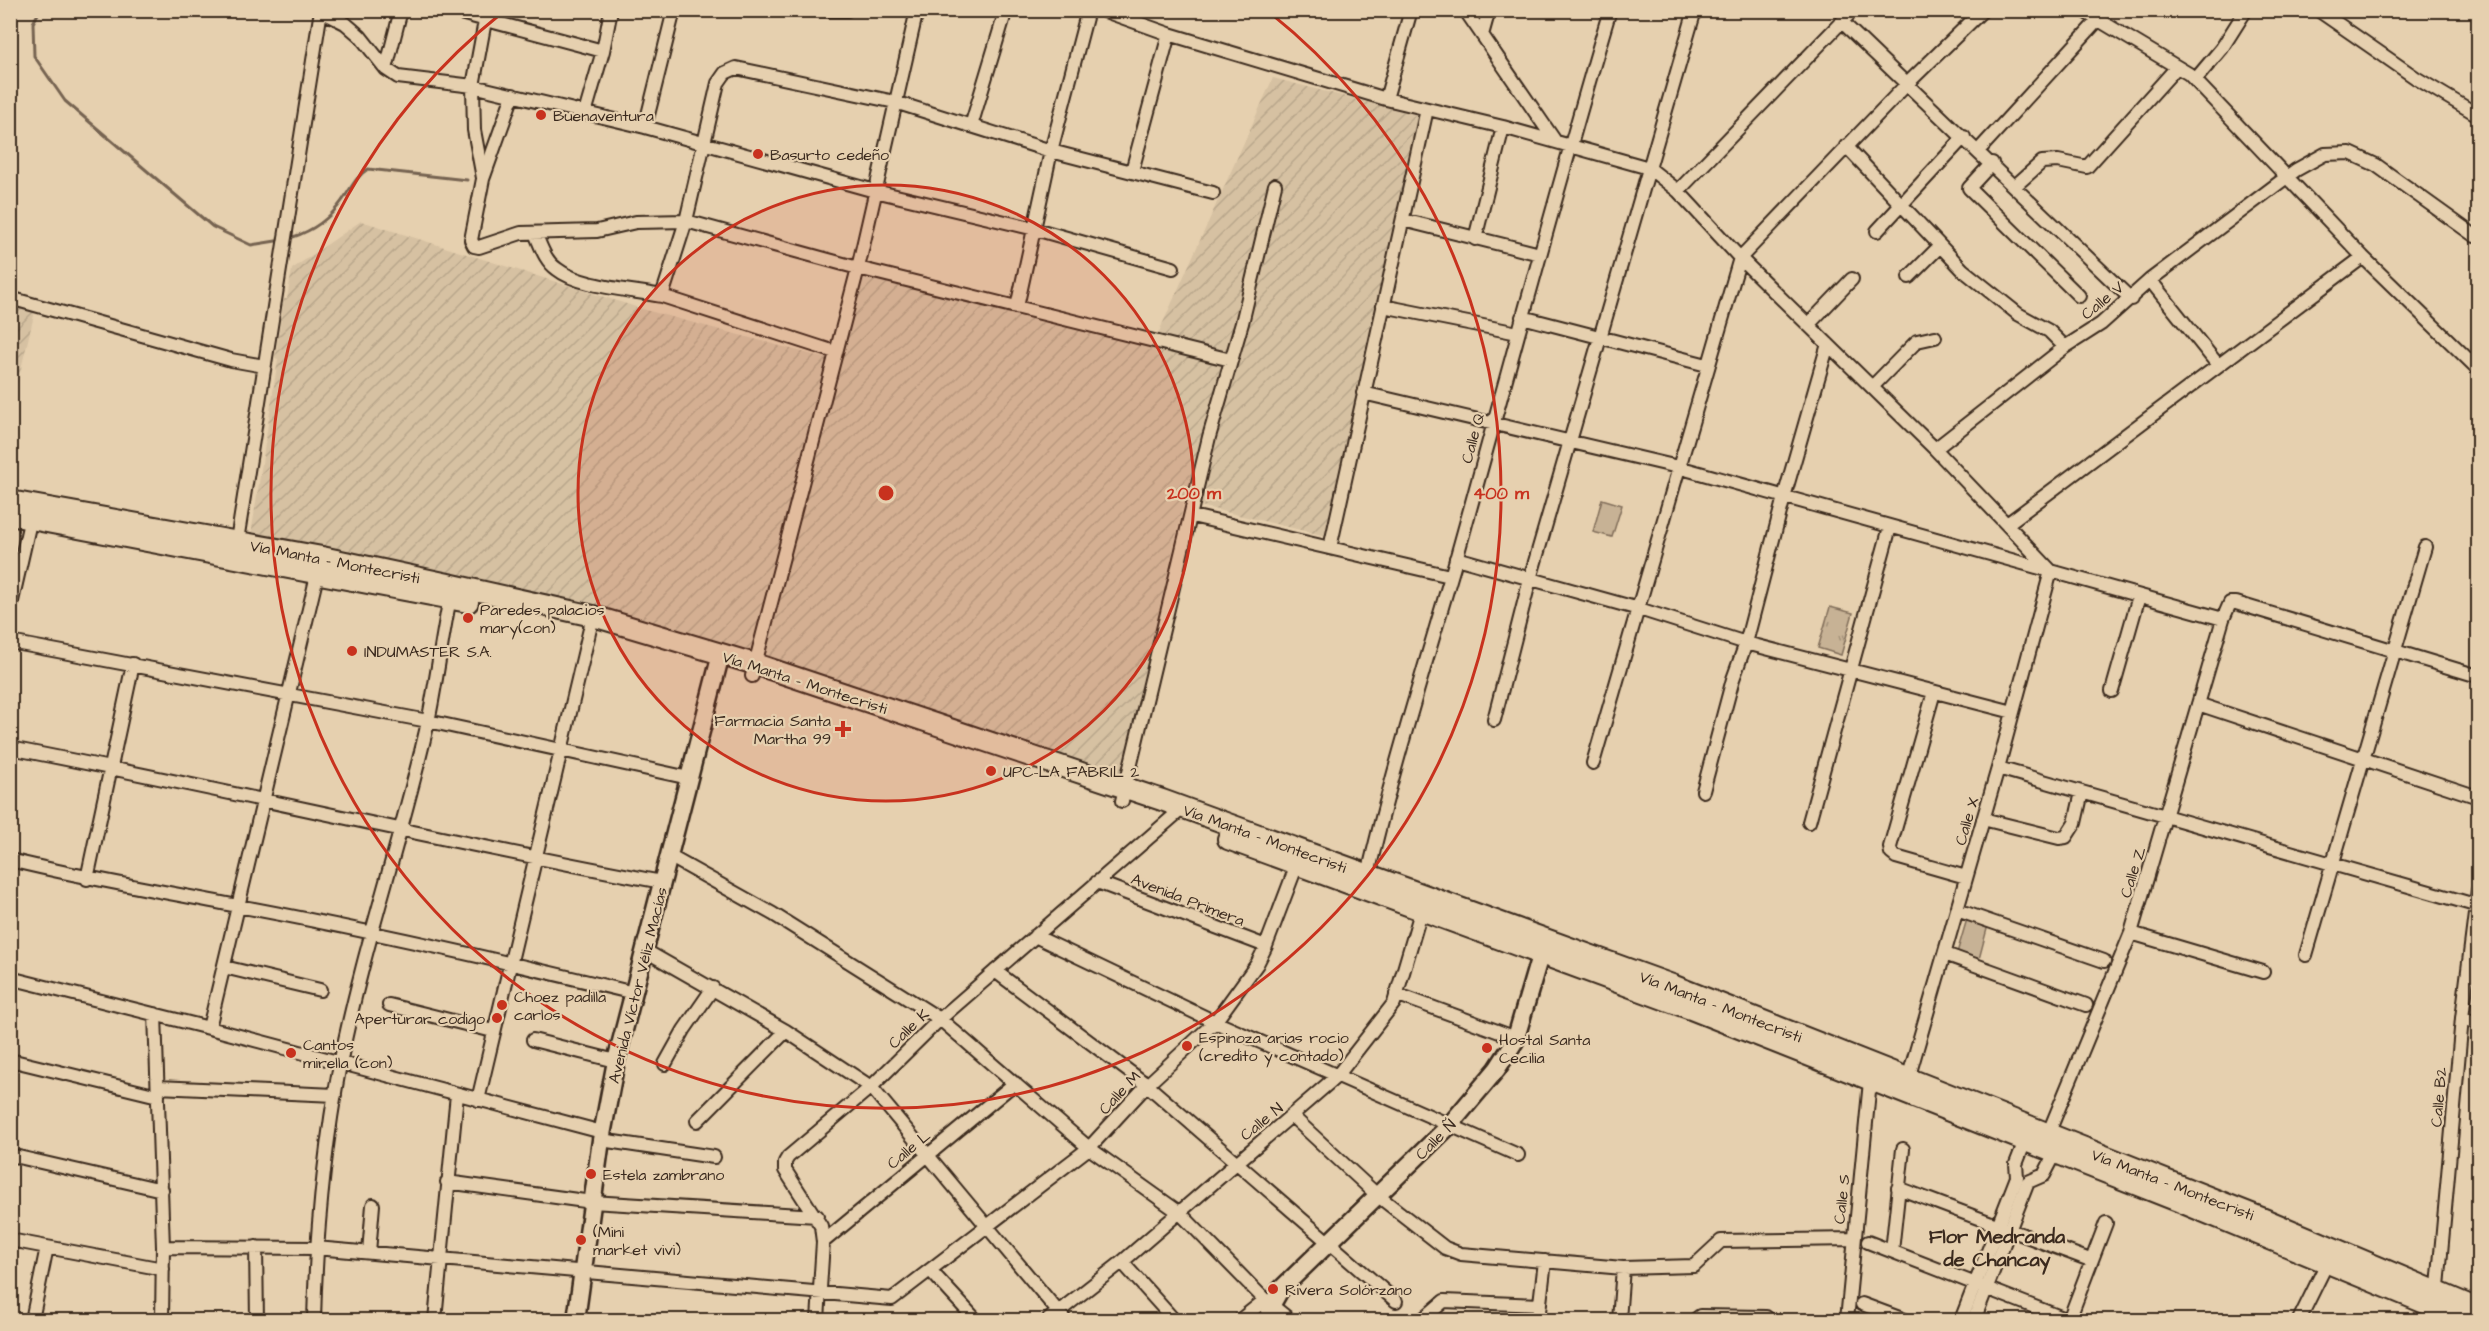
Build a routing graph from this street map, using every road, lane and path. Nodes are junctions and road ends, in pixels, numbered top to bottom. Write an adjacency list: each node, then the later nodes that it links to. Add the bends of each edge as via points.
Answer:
1 (402, 10): 30 (street)
2 (449, 10): 23 (street)
3 (611, 10): 28 (street)
4 (674, 10): 41 (street)
5 (821, 10): 6 (street)
6 (847, 10)
7 (917, 10): 36 (street)
8 (1006, 10): 40 (street)
9 (1088, 10): 49 (street)
10 (1102, 10): 22 (street)
11 (1411, 10): 35 (street)
12 (1465, 10): 27 (street)
13 (1489, 10): 27 (street)
14 (1610, 10): 46 (street, Calle Q)
15 (1695, 10): 51 (street)
16 (1836, 10): 24 (street)
17 (1983, 10): 32 (street)
18 (2082, 10): 25 (street)
19 (2246, 10): 31 (street)
20 (2318, 10): 39 (street, via 2416,78)
21 (321, 11): 30 (street, via 360,36); 94 (street)
22 (1133, 15): 26 (street)
23 (486, 16): 28 (street); 33 (street)
24 (1848, 16): 32 (street); 58 (street)
25 (2098, 20): 29 (street); 48 (street)
26 (1169, 34): 35 (street); 52 (street)
27 (1482, 35): 44 (street)
28 (603, 51): 38 (street)
29 (2177, 67): 31 (street); 56 (street, via 2087,166 2042,162)
30 (386, 69): 33 (street, via 415,81)
31 (2195, 81): 53 (street)
32 (1908, 83): 43 (street); 47 (street)
33 (473, 86): 34 (street); 54 (street, via 474,130)
34 (513, 95): 38 (street); 54 (street)
35 (1386, 99): 37 (street)
36 (895, 102): 40 (street); 45 (street, via 736,68 725,73 718,83); 57 (street)
37 (1427, 108): 42 (street); 61 (street)
38 (585, 114): 41 (street)
39 (2478, 115)
40 (971, 126): 49 (street)
41 (645, 127): 45 (street)
42 (1503, 127): 44 (street); 67 (street)
43 (1965, 136): 48 (street); 60 (street)
44 (1555, 141): 46 (street)
45 (703, 143): 57 (street); 62 (street)
46 (1569, 145): 51 (street); 69 (street, Calle Q)
47 (1846, 146): 60 (street); 71 (street)
48 (1979, 150): 50 (street)
49 (1052, 151): 52 (street); 63 (street)
50 (1992, 163): 56 (street); 78 (street, via 1969,188)
51 (1649, 168): 58 (street); 87 (street)
52 (1132, 171): 59 (street)
53 (2288, 176): 66 (street, Calle V, via 2325,154 2350,153 2398,179); 70 (street); 76 (street, Calle V)
54 (483, 179): 65 (street, via 471,240 474,246 479,248 520,233)
55 (1275, 184): 91 (street)
56 (2015, 186): 80 (street)
57 (875, 191): 63 (street); 73 (street)
58 (1678, 191): 71 (street)
59 (1213, 193)
60 (1900, 206): 64 (street); 68 (street)
61 (1403, 220): 67 (street); 81 (street)
62 (686, 221): 65 (street); 73 (street); 77 (street)
63 (1035, 229): 72 (street); 82 (street)
64 (1877, 231)
65 (535, 233): 77 (street, via 546,257 569,278)
66 (2475, 236)
67 (1475, 239): 69 (street)
68 (1939, 247): 74 (street); 89 (street, via 1983,287 2018,314 2049,331)
69 (1540, 254): 83 (street, Calle Q)
70 (2363, 257): 93 (street); 95 (street)
71 (1740, 258): 84 (street); 92 (street)
72 (1173, 267)
73 (858, 268): 82 (street); 90 (street)
74 (1909, 278)
75 (1852, 279): 84 (street)
76 (2150, 280): 80 (street, Calle V); 93 (street)
77 (662, 296): 90 (street)
78 (2079, 296)
79 (10, 298): 94 (street)
80 (2131, 299): 89 (street, Calle V)
81 (1383, 306): 85 (street); 97 (street)
82 (1017, 307): 91 (street)
83 (1522, 317): 85 (street, Calle Q); 87 (street)
84 (1808, 325): 88 (street)
85 (1518, 333): 98 (street, Calle Q)
86 (1935, 337): 96 (street, via 1917,341)
87 (1601, 338): 92 (street); 99 (street)
88 (1828, 344): 96 (street); 102 (street)
89 (2065, 347): 100 (street, Calle V)
90 (835, 352): 128 (street)
91 (1231, 360): 106 (street)
92 (1707, 365): 101 (street)
93 (2218, 365): 107 (street)
94 (264, 366): 111 (street)
95 (2478, 369)
96 (1872, 387): 100 (street)
97 (1363, 393): 98 (street); 110 (street)
98 (1493, 423): 99 (street); 112 (street, Calle Q)
99 (1569, 443): 101 (street); 116 (street)
100 (1935, 449): 107 (street)
101 (1678, 467): 102 (street); 119 (street)
102 (1784, 497): 108 (street); 124 (street)
103 (10, 501): 104 (main road, Vía Manta - Montecristi)
104 (32, 513): 105 (main road, Vía Manta - Montecristi); 111 (main road, Vía Manta - Montecristi); 120 (street)
105 (10, 515)
106 (1192, 516): 110 (street); 147 (street)
107 (2007, 524): 114 (street)
108 (1890, 526): 114 (street); 129 (street)
109 (2425, 547): 125 (street)
110 (1330, 548): 115 (street)
111 (236, 549): 113 (main road, Vía Manta - Montecristi)
112 (1456, 558): 115 (street, Calle Q); 116 (street)
113 (320, 565): 117 (main road, Vía Manta - Montecristi); 133 (street)
114 (2051, 571): 118 (street); 135 (street, Calle X)
115 (1450, 576): 164 (street, Calle Q)
116 (1530, 579): 119 (street); 136 (street)
117 (452, 592): 122 (main road, Vía Manta - Montecristi); 137 (street)
118 (2139, 596): 121 (street); 131 (street)
119 (1640, 609): 124 (street); 141 (street)
120 (10, 610)
121 (2223, 619): 125 (street, Calle Z, via 2226,607 2236,603); 134 (street, Calle Z)
122 (592, 623): 126 (main road, Vía Manta - Montecristi); 139 (street)
123 (10, 642): 127 (street)
124 (1746, 644): 129 (street); 145 (street)
125 (2395, 649): 130 (street); 140 (street)
126 (720, 660): 128 (main road, Vía Manta - Montecristi); 144 (street, Avenida Víctor Véliz Macías)
127 (133, 664): 133 (street); 142 (street)
128 (753, 670): 147 (main road, Vía Manta - Montecristi)
129 (1852, 670): 132 (street); 153 (street)
130 (2478, 676)
131 (2112, 691)
132 (1934, 692): 135 (street); 160 (street, via 1891,853)
133 (287, 695): 137 (street); 149 (street)
134 (2198, 704): 140 (street); 151 (street, Calle Z)
135 (2013, 712): 143 (street, Calle X)
136 (1494, 720)
137 (428, 722): 139 (street); 154 (street)
138 (10, 748): 142 (street)
139 (564, 749): 144 (street); 156 (street)
140 (2363, 759): 148 (street); 159 (street)
141 (1593, 763)
142 (112, 767): 149 (street); 161 (street)
143 (1998, 768): 146 (street); 152 (street, Calle X)
144 (689, 778): 155 (street, Avenida Víctor Véliz Macías)
145 (1703, 790)
146 (2082, 792): 151 (street); 152 (street, via 2075,823 2066,837)
147 (1124, 794): 150 (main road, Vía Manta - Montecristi)
148 (2478, 797)
149 (264, 798): 154 (street); 167 (street)
150 (1178, 813): 157 (main road, Vía Manta - Montecristi); 163 (street, Calle K)
151 (2166, 817): 159 (street); 170 (street, Calle Z)
152 (1983, 819): 160 (street, Calle X)
153 (1809, 822)
154 (400, 830): 156 (street); 171 (street)
155 (669, 856): 162 (street, Avenida Víctor Véliz Macías); 192 (street, via 773,914)
156 (537, 859): 162 (street); 179 (street)
157 (1299, 859): 164 (main road, Vía Manta - Montecristi); 174 (street, Calle M)
158 (10, 860): 161 (street)
159 (2332, 866): 168 (street); 177 (street)
160 (1966, 877): 169 (street, Calle X)
161 (87, 879): 167 (street)
162 (662, 882): 175 (street, Avenida Víctor Véliz Macías)
163 (1097, 882): 172 (street, Calle K); 174 (street, Avenida Primera)
164 (1366, 882): 166 (main road, Vía Manta - Montecristi)
165 (2478, 890): 168 (street, Calle B2)
166 (1424, 902): 173 (main road, Vía Manta - Montecristi); 187 (street, Calle N)
167 (239, 906): 171 (street); 180 (street)
168 (2475, 906): 191 (street, Calle B2)
169 (1958, 910): 176 (street, Calle X); 178 (street)
170 (2131, 933): 182 (street); 218 (street, Calle Z)
171 (371, 934): 179 (street); 202 (street)
172 (1035, 936): 181 (street, Calle K); 193 (street)
173 (1543, 945): 198 (street, Calle Ñ); 205 (main road, Vía Manta - Montecristi); 206 (main road, Vía Manta - Montecristi)
174 (1266, 946): 193 (street, Calle M)
175 (644, 950): 184 (street); 186 (street, Avenida Víctor Véliz Macías)
176 (1945, 954): 189 (street); 205 (street, Calle X)
177 (2306, 956)
178 (2104, 961)
179 (509, 962): 186 (street); 196 (street)
180 (224, 967): 185 (street); 195 (street)
181 (995, 971): 192 (street, Calle K); 208 (street)
182 (2263, 972)
183 (10, 978): 190 (street)
184 (713, 988): 197 (street); 203 (street)
185 (320, 990)
186 (634, 993): 201 (street, Avenida Víctor Véliz Macías)
187 (1396, 994): 198 (street); 204 (street, Calle N, via 1394,1003)
188 (389, 1005): 196 (street)
189 (2086, 1005)
190 (155, 1014): 195 (street); 210 (street)
191 (2462, 1018): 194 (street); 259 (street, Calle B2)
192 (940, 1019): 207 (street); 209 (street, Calle K)
193 (1215, 1022): 204 (street); 208 (street, Calle M)
194 (2478, 1023)
195 (209, 1028): 202 (street)
196 (493, 1031): 213 (street)
197 (786, 1031): 209 (street); 215 (street)
198 (1516, 1038): 216 (street, Calle Ñ, via 1497,1069)
199 (533, 1040): 201 (street)
200 (10, 1060): 210 (street)
201 (616, 1061): 217 (street, Avenida Víctor Véliz Macías)
202 (341, 1062): 211 (street); 212 (street)
203 (665, 1064)
204 (1337, 1076): 214 (street, Calle N); 216 (street)
205 (1908, 1079): 218 (main road, Vía Manta - Montecristi)
206 (1870, 1081): 218 (main road, Vía Manta - Montecristi); 237 (street, Calle S)
207 (1015, 1083): 219 (street); 221 (street, Calle L)
208 (1147, 1084): 219 (street, Calle M); 225 (street)
209 (871, 1087): 221 (street); 233 (street, Calle K, via 785,1162 785,1170)
210 (158, 1091): 212 (street); 228 (street)
211 (457, 1094): 213 (street); 226 (street)
212 (335, 1095): 245 (street, via 323,1166)
213 (477, 1100): 217 (street)
214 (1293, 1117): 225 (street, Calle N); 229 (street)
215 (697, 1121)
216 (1449, 1126): 223 (street); 229 (street, Calle Ñ)
217 (602, 1136): 224 (street); 230 (street, Avenida Víctor Véliz Macías)
218 (2043, 1141): 236 (street, via 2016,1164 2017,1177); 236 (street, via 2044,1175 2028,1182); 248 (main road, Vía Manta - Montecristi)
219 (1089, 1148): 232 (street); 235 (street, Calle M)
220 (1903, 1149): 227 (street)
221 (928, 1154): 235 (street); 239 (street, Calle L)
222 (10, 1155): 228 (street)
223 (1518, 1155)
224 (714, 1157)
225 (1238, 1162): 232 (street, Calle N); 240 (street)
226 (447, 1182): 230 (street); 249 (street)
227 (1898, 1188): 236 (street); 246 (street)
228 (162, 1190): 243 (street)
229 (1377, 1195): 240 (street, Calle Ñ); 251 (street, via 1444,1248 1461,1254)
230 (592, 1202): 233 (street); 256 (street, Avenida Víctor Véliz Macías)
231 (373, 1205): 247 (street)
232 (1179, 1213): 252 (street, Calle N); 263 (street)
233 (817, 1216): 239 (street, Calle K)
234 (2106, 1223): 250 (street)
235 (987, 1227): 255 (street, Calle M); 265 (street)
236 (2004, 1228): 250 (street); 257 (street)
237 (1854, 1239): 253 (street, via 1721,1241 1694,1266); 282 (street, Calle S)
238 (10, 1240): 242 (street)
239 (823, 1242): 258 (street, Calle K)
240 (1327, 1242): 260 (street); 263 (street, Calle Ñ, via 1280,1290)
241 (1868, 1242): 246 (street)
242 (47, 1247): 254 (street); 266 (street)
243 (163, 1247): 244 (street); 254 (street)
244 (256, 1248): 245 (street); 268 (street)
245 (316, 1248): 247 (street); 269 (street)
246 (1892, 1251): 257 (street)
247 (369, 1252): 249 (street)
248 (2331, 1255): 259 (main road, Vía Manta - Montecristi); 287 (street)
249 (441, 1258): 256 (street); 270 (street)
250 (2090, 1260): 286 (street)
251 (1545, 1261): 253 (street); 261 (street)
252 (1122, 1262): 265 (street, Calle N); 274 (street)
253 (1623, 1268): 279 (street)
254 (163, 1269): 267 (street)
255 (930, 1270): 258 (street, Calle M, via 892,1299); 273 (street)
256 (582, 1273): 258 (street); 271 (street, Avenida Víctor Véliz Macías)
257 (1982, 1285): 284 (street); 285 (street); 286 (street)
258 (821, 1293): 272 (street, Calle K)
259 (2437, 1299): 264 (main road, Vía Manta - Montecristi); 288 (main road, Vía Manta - Montecristi)
260 (1396, 1301)
261 (1540, 1305): 277 (street, via 1444,1301); 278 (street)
262 (1862, 1305): 283 (street)
263 (1268, 1309): 275 (street, Calle Ñ); 276 (street)
264 (2478, 1309)
265 (1057, 1318)
266 (32, 1320)
267 (162, 1320)
268 (257, 1320)
269 (314, 1320)
270 (435, 1320)
271 (576, 1320)
272 (818, 1320)
273 (976, 1320)
274 (1174, 1320)
275 (1240, 1320)
276 (1290, 1320)
277 (1422, 1320)
278 (1539, 1320)
279 (1619, 1320)
280 (1695, 1320): 281 (street, via 1700,1316)
281 (1769, 1320)
282 (1847, 1320)
283 (1905, 1320)
284 (1961, 1320)
285 (1974, 1320)
286 (2068, 1320)
287 (2299, 1320)
288 (2466, 1320)

